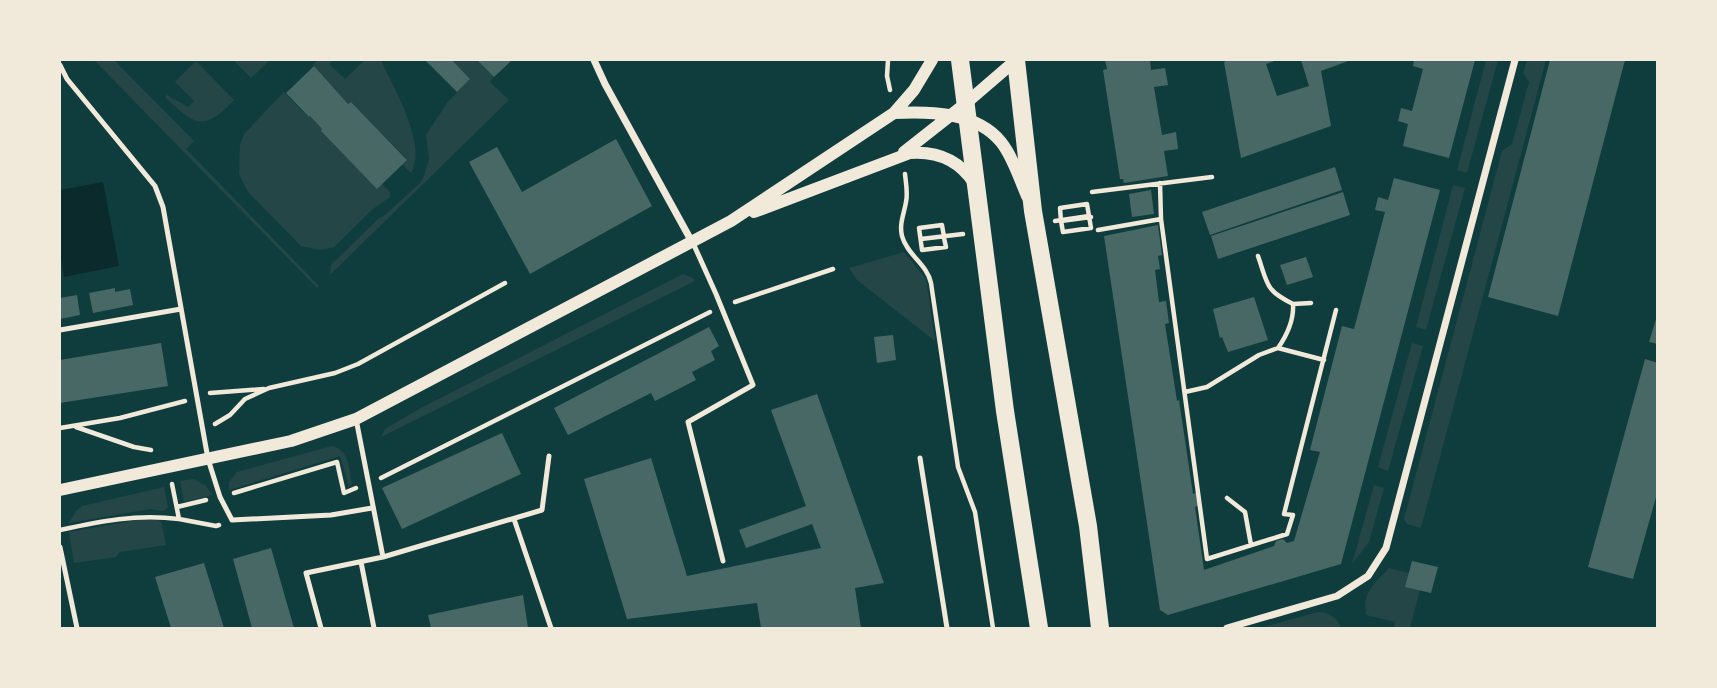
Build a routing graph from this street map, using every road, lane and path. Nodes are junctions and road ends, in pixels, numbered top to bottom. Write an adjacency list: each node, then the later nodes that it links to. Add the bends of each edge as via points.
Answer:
1 (594, 60): 29 (street)
2 (888, 60): 10 (path)
3 (932, 60): 11 (street)
4 (960, 60): 12 (main road)
5 (1016, 60): 12 (street); 19 (main road)
6 (1515, 60): 76 (street, via 1386,548 1368,576 1337,596)
7 (60, 65): 8 (lane)
8 (67, 79): 9 (lane); 36 (lane, via 155,186)
9 (60, 81)
10 (890, 90)
11 (894, 113): 12 (street); 22 (street)
12 (961, 114): 13 (street); 16 (main road); 19 (street, via 1000,141)
13 (901, 155): 16 (street, via 921,152 944,157 967,172); 22 (street)
14 (1212, 177): 17 (path)
15 (905, 178): 73 (path, via 902,237 931,283 958,467 975,512)
16 (974, 183): 74 (main road)
17 (1160, 183): 18 (path); 21 (path)
18 (1092, 192)
19 (1033, 211): 75 (main road, via 1088,526)
20 (1090, 217): 23 (path); 24 (path); 24 (path, via 1091,228 1063,232); 24 (path, via 1087,204 1059,208)
21 (1161, 219): 25 (path); 42 (path)
22 (731, 221): 29 (street)
23 (1054, 221)
24 (1061, 221)
25 (1098, 230)
26 (972, 232): 28 (path)
27 (944, 238): 28 (path); 28 (path, via 946,247 922,250); 28 (path, via 942,225 919,228)
28 (920, 240)
29 (692, 242): 35 (lane); 44 (street)
30 (1258, 256): 34 (path, via 1269,289)
31 (833, 270): 35 (path)
32 (505, 284): 41 (path, via 358,364)
33 (1311, 303): 34 (path)
34 (1293, 304): 39 (path, via 1286,336)
35 (721, 306): 52 (path); 66 (lane, via 753,385 688,422)
36 (181, 309): 38 (lane); 43 (lane)
37 (1336, 310): 40 (path)
38 (60, 330)
39 (1278, 348): 40 (path); 42 (path, via 1207,387)
40 (1324, 360): 63 (path, via 1284,514 1293,516 1287,534)
41 (269, 388): 43 (path); 47 (path, via 245,399 230,415)
42 (1185, 392): 63 (path, via 1207,559)
43 (197, 398): 45 (path); 47 (lane)
44 (356, 419): 51 (street, via 291,441); 52 (lane)
45 (72, 426): 46 (path); 48 (path)
46 (60, 428)
47 (203, 431): 51 (lane)
48 (152, 450)
49 (549, 456): 60 (lane, via 542,510)
50 (920, 457): 72 (lane)
51 (208, 459): 54 (street); 55 (lane)
52 (367, 483): 55 (path, via 344,493 337,461); 58 (lane)
53 (172, 484): 57 (path)
54 (60, 490)
55 (220, 497): 57 (path); 61 (lane)
56 (1227, 498): 63 (path, via 1245,512)
57 (177, 507): 59 (path)
58 (372, 508): 61 (lane); 65 (lane)
59 (179, 519): 61 (path, via 216,526); 62 (path, via 121,517)
60 (514, 519): 65 (lane); 71 (lane)
61 (232, 520)
62 (60, 530)
63 (1251, 545)
64 (60, 547): 68 (lane)
65 (383, 557): 67 (lane)
66 (723, 561)
67 (361, 562): 69 (lane, via 306,573); 70 (lane)
68 (77, 628)
69 (321, 628)
70 (373, 628)
71 (551, 628)
72 (947, 628)
73 (993, 628)
74 (1040, 628)
75 (1100, 628)
76 (1227, 628)

